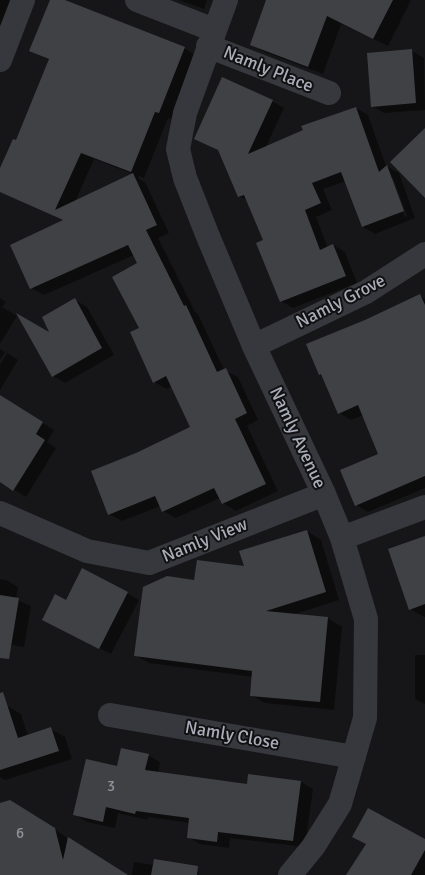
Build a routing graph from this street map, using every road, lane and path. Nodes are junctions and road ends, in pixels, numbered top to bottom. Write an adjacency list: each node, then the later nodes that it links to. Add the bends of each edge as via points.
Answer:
1 (23, 0): 5 (street)
2 (137, 0): 4 (street, Namly Place)
3 (226, 0): 4 (street, Namly Avenue)
4 (211, 38): 6 (street, Namly Place); 8 (street, Namly Avenue, via 185,113 178,149 184,178)
5 (0, 60)
6 (329, 93)
7 (425, 254): 8 (street, Namly Grove, via 366,292)
8 (254, 346): 9 (street, Namly Avenue)
9 (324, 494): 11 (street, Namly View, via 149,563 87,551); 12 (street, Namly Avenue)
10 (425, 507): 12 (street)
11 (0, 513)
12 (342, 538): 14 (street, Namly Avenue, via 366,620 365,718)
13 (110, 715): 14 (street, Namly Close)
14 (354, 756): 15 (street, Namly Avenue, via 340,804 313,847)
15 (290, 875)

